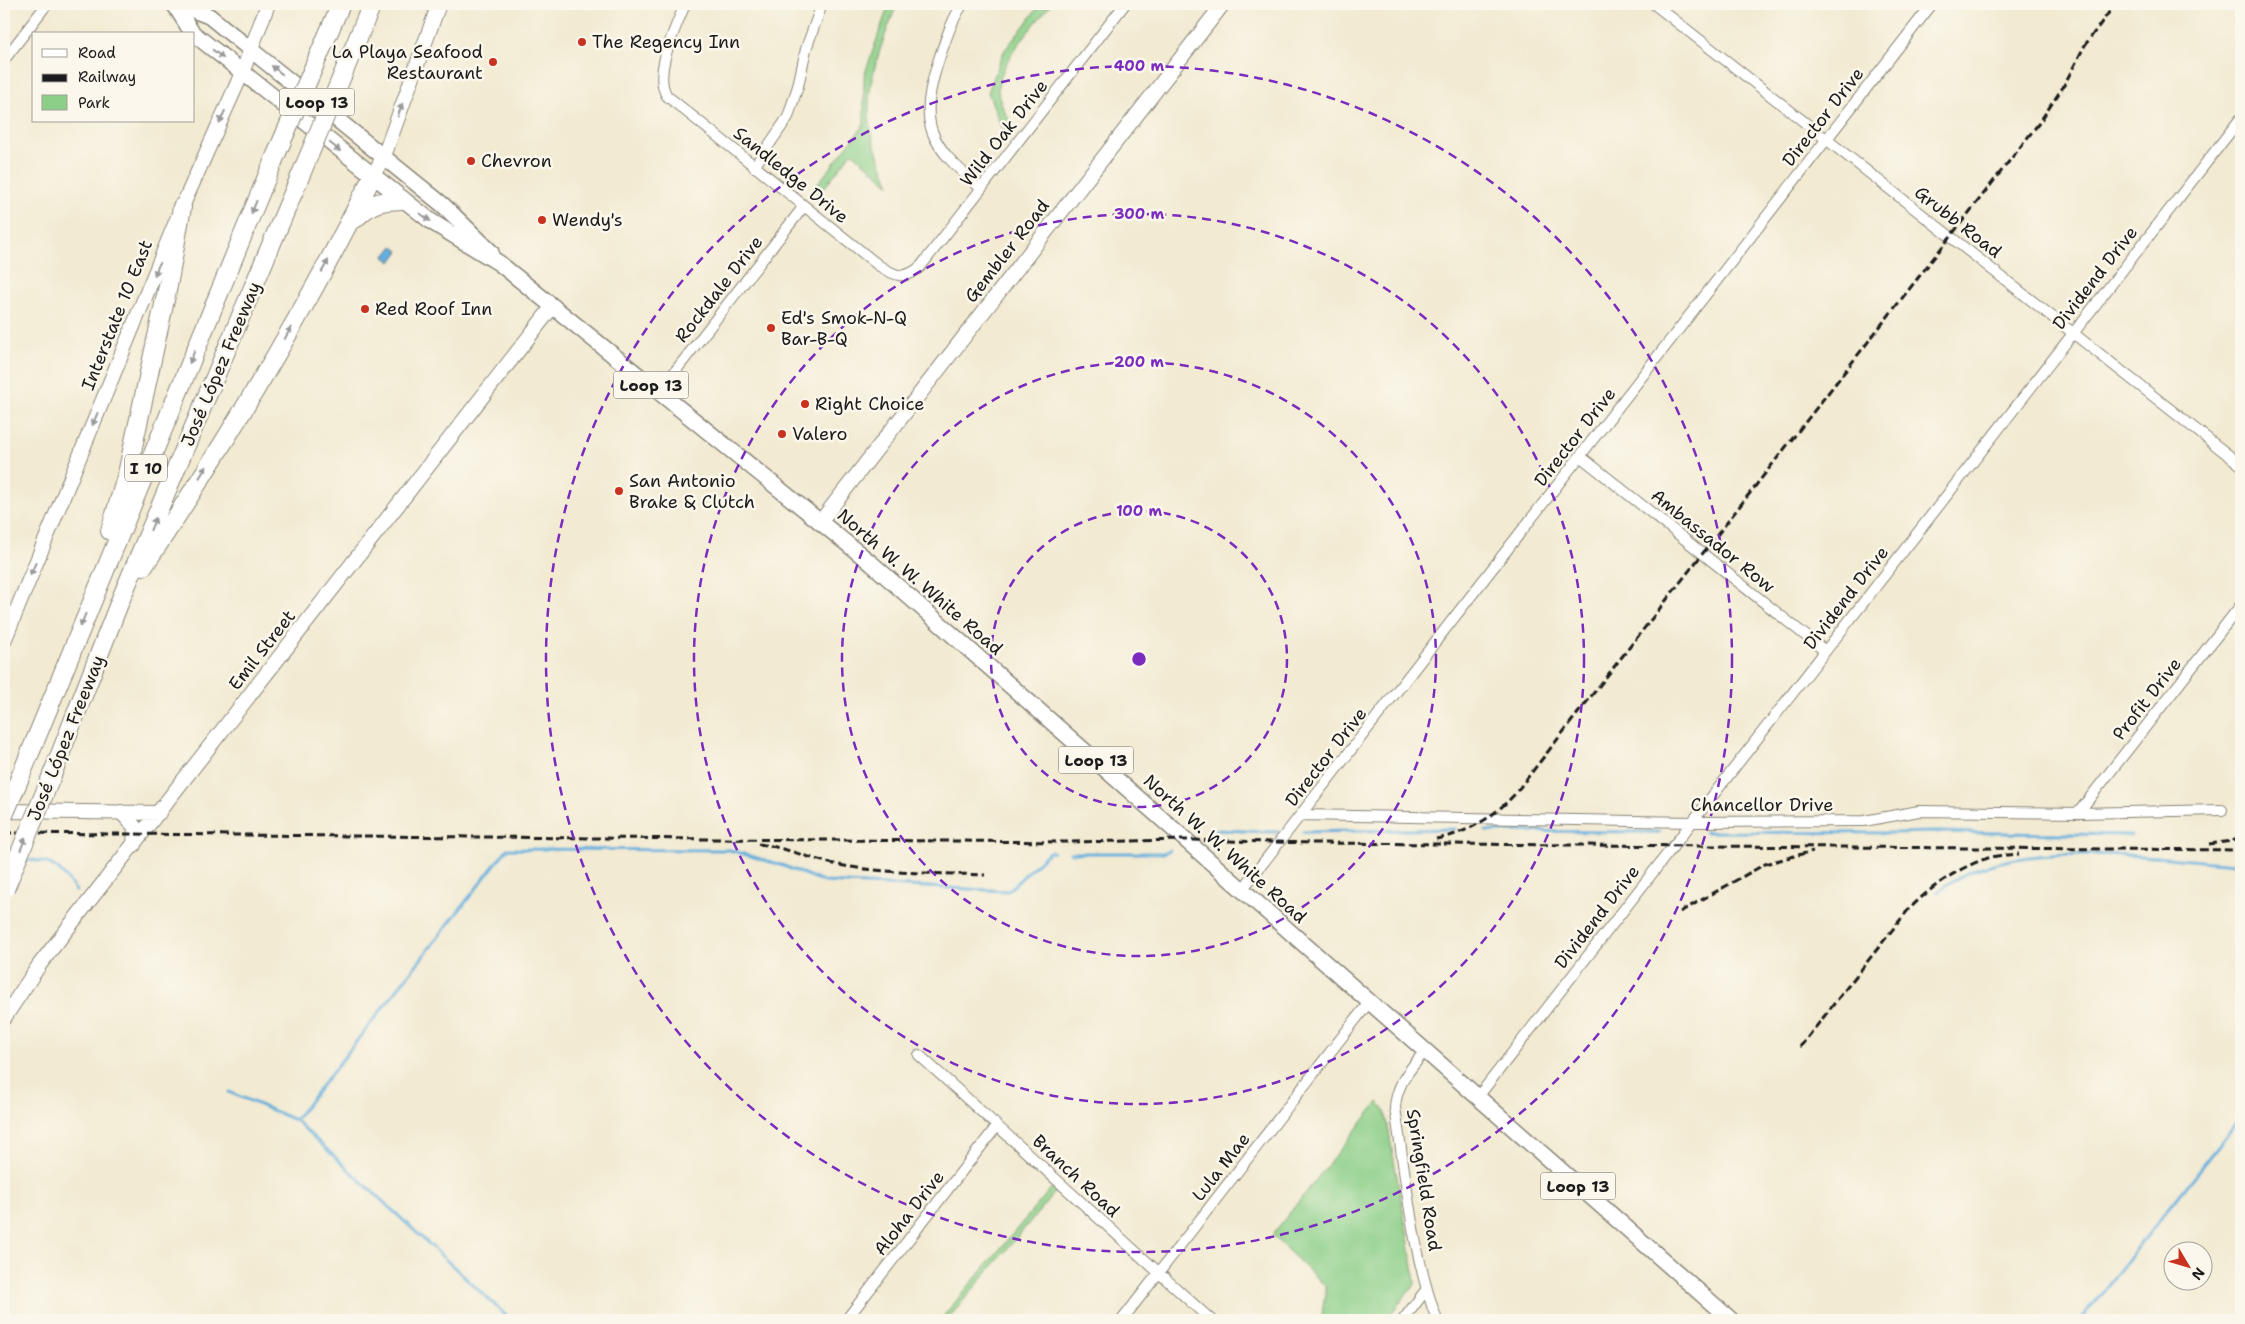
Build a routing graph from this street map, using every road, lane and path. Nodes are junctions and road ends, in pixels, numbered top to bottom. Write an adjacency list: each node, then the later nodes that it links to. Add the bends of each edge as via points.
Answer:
1 (47, 4): 17 (street)
2 (176, 4): 14 (main road, Loop 13); 16 (main road, Loop 13, via 209,16)
3 (268, 4): 16 (main road, Interstate 10 East)
4 (341, 4): 37 (highway, José López Freeway / I 10, one-way to 37, bridge)
5 (372, 4): 38 (highway, José López Freeway / I 10, one-way to 5, bridge)
6 (439, 4): 21 (main road, one-way to 6)
7 (685, 4): 22 (street, Sandledge Drive, via 663,65 663,90)
8 (822, 4): 22 (street, via 788,117)
9 (963, 4): 24 (street, via 950,28 931,84 927,111 943,153)
10 (1125, 4): 24 (street, Wild Oak Drive)
11 (1223, 4): 36 (main road, Gembler Road)
12 (1654, 4): 20 (street, Grubb Road)
13 (1932, 4): 20 (street, Director Drive)
14 (193, 32)
15 (195, 35): 18 (main road, Loop 13, one-way to 18)
16 (251, 49): 18 (main road, Interstate 10 East); 21 (main road, Loop 13, one-way to 16)
17 (4, 60)
18 (242, 73): 23 (main road, North W. W. White Road / Loop 13, one-way to 23); 27 (main road, Interstate 10 East, one-way to 27)
19 (2241, 118): 32 (street, Dividend Drive)
20 (1826, 140): 32 (street, Grubb Road); 34 (street, Director Drive)
21 (384, 156): 23 (main road); 29 (main road, North W. W. White Road / Loop 13, via 470,230)
22 (754, 167): 26 (street, Sandledge Drive)
23 (372, 176): 25 (main road, North W. W. White Road / Loop 13); 28 (highway)
24 (982, 188): 30 (street, Wild Oak Drive, via 921,266)
25 (402, 200): 28 (highway, via 378,201 366,207); 29 (main road, North W. W. White Road / Loop 13, one-way to 29)
26 (804, 206): 30 (street, Sandledge Drive, via 893,275); 33 (street, Rockdale Drive)
27 (182, 207): 37 (highway, via 129,465); 40 (main road, Interstate 10 East, one-way to 40)
28 (349, 224): 38 (highway, one-way to 28, via 258,387)
29 (499, 263): 31 (main road, North W. W. White Road / Loop 13)
30 (905, 276)
31 (553, 306): 33 (main road, North W. W. White Road / Loop 13); 45 (main road, Emil Street)
32 (2073, 333): 35 (street, Grubb Road); 41 (street, Dividend Drive)
33 (659, 392): 36 (main road, North W. W. White Road / Loop 13)
34 (1580, 456): 41 (street, Ambassador Row); 48 (street, Director Drive)
35 (2241, 465)
36 (820, 522): 52 (main road, North W. W. White Road / Loop 13, via 939,622)
37 (98, 585): 47 (highway, José López Freeway / I 10, one-way to 47, bridge)
38 (120, 601): 51 (highway, José López Freeway / I 10, one-way to 38, bridge)
39 (2241, 605): 46 (street, Profit Drive)
40 (4, 641)
41 (1825, 651): 49 (street, Dividend Drive)
42 (2222, 810): 46 (street, Chancellor Drive)
43 (4, 811): 44 (main road)
44 (122, 812): 45 (main road); 50 (main road, via 135,827)
45 (159, 813): 50 (main road, Emil Street)
46 (2078, 813): 49 (street, Chancellor Drive, via 1919,811 1864,821)
47 (4, 815)
48 (1301, 815): 49 (street, Chancellor Drive); 52 (street, Director Drive)
49 (1692, 822): 57 (street, Dividend Drive)
50 (134, 845): 54 (main road, Emil Street, via 40,964)
51 (4, 890)
52 (1242, 890): 53 (main road, North W. W. White Road / Loop 13)
53 (1370, 1001): 55 (main road, North W. W. White Road / Loop 13); 59 (street, Lula Mae)
54 (4, 1018)
55 (1425, 1051): 57 (main road, North W. W. White Road / Loop 13); 60 (street, Springfield Road, via 1402,1081 1395,1098 1395,1108)
56 (919, 1055): 58 (street, Branch Road)
57 (1477, 1098): 66 (main road, North W. W. White Road / Loop 13)
58 (997, 1126): 59 (street, Branch Road); 61 (street, Aloha Drive)
59 (1159, 1274): 62 (street, Lula Mae); 63 (street, Branch Road)
60 (1426, 1290): 64 (street); 65 (street, Springfield Road)
61 (846, 1320)
62 (1122, 1320)
63 (1211, 1320)
64 (1402, 1320)
65 (1437, 1320)
66 (1731, 1320)

